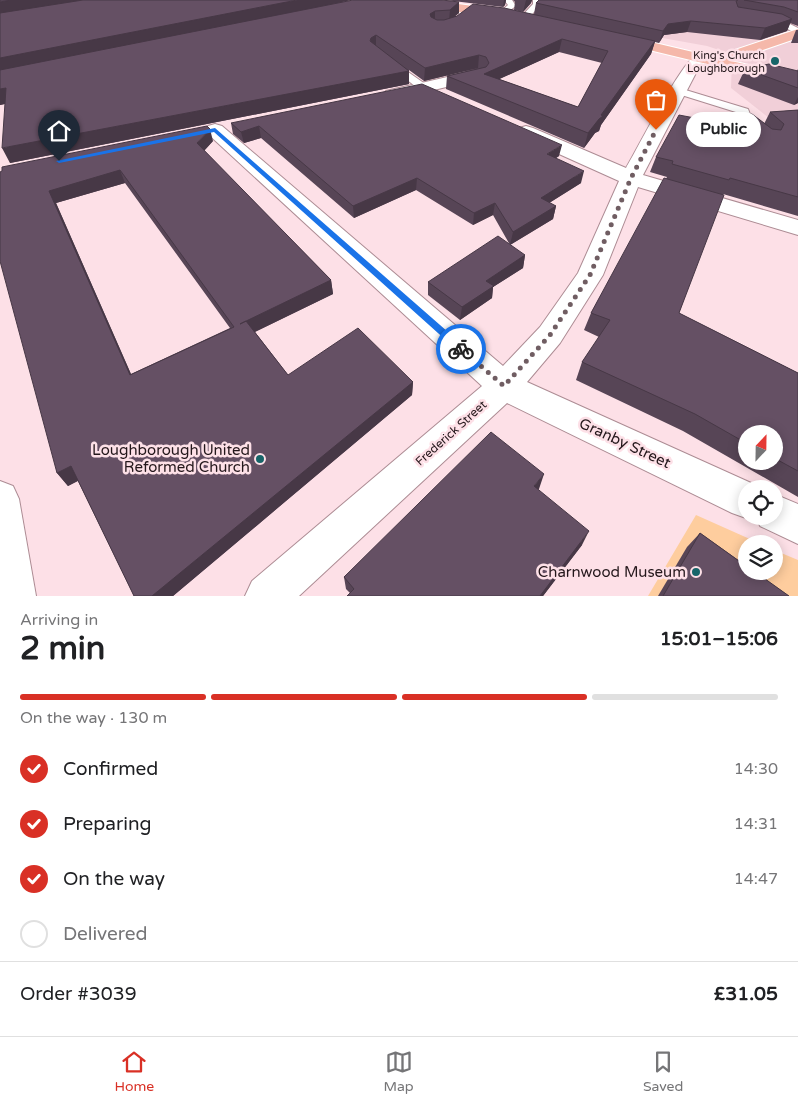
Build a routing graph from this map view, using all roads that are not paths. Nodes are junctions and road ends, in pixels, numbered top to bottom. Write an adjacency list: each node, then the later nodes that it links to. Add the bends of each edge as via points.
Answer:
1 (401, 0): 4 (main road)
2 (508, 0): 5 (lane, via 512,6)
3 (537, 0): 7 (lane)
4 (472, 9): 5 (main road); 6 (lane)
5 (503, 13): 7 (main road)
6 (461, 18)
7 (524, 18): 9 (main road)
8 (762, 19): 10 (lane, via 779,22)
9 (542, 22)
10 (798, 32): 13 (main road)
11 (606, 36): 13 (main road)
12 (385, 58): 16 (lane)
13 (707, 59): 15 (main road); 17 (street, Frederick Street, via 689,70)
14 (478, 75): 16 (street)
15 (798, 81)
16 (424, 88): 18 (street); 19 (street)
17 (679, 91): 22 (lane, via 744,112 750,126); 23 (street, Frederick Street)
18 (377, 98)
19 (451, 100)
20 (514, 127): 23 (street)
21 (215, 130): 25 (street, Granby Street)
22 (769, 140)
23 (631, 178): 24 (street); 25 (street, Frederick Street, via 590,275 550,335)
24 (798, 228)
25 (504, 386): 26 (street, Granby Street); 31 (street, Frederick Street)
26 (738, 496)
27 (0, 499): 30 (street)
28 (783, 517): 29 (street)
29 (798, 524)
30 (14, 596)
31 (267, 596)

